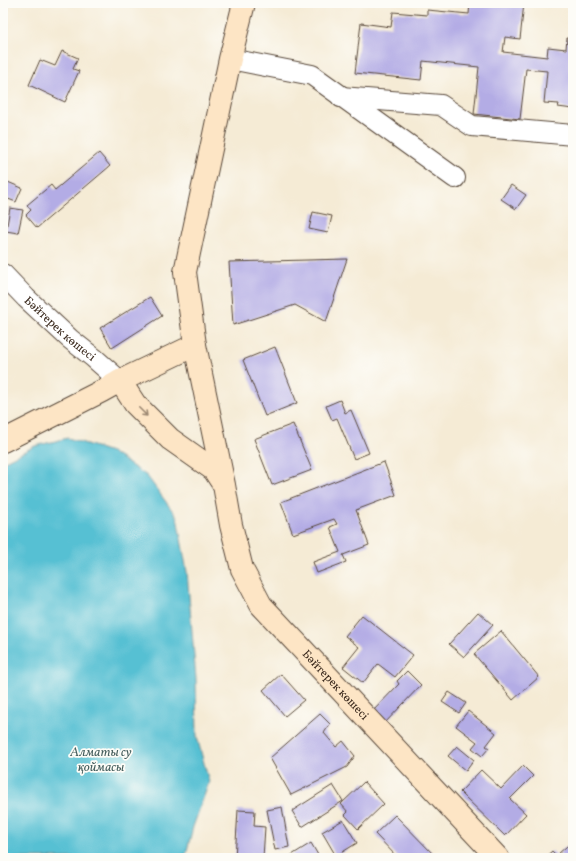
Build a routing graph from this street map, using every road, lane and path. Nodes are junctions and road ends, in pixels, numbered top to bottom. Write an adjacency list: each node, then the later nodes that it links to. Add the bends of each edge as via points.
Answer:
1 (244, 3): 2 (street, Бәйтерек көшесі)
2 (230, 59): 3 (street, via 312,76); 7 (street, Бәйтерек көшесі, via 185,272)
3 (341, 97): 4 (street, via 441,104 472,126); 5 (street)
4 (573, 135)
5 (455, 178)
6 (3, 274): 8 (street, Бәйтерек көшесі, via 70,339)
7 (195, 345): 8 (street); 10 (street, Бәйтерек көшесі)
8 (120, 381): 9 (street); 10 (street, one-way to 10, via 140,409 170,439 214,470)
9 (3, 441)
10 (224, 484): 11 (street, Бәйтерек көшесі, via 242,569 261,605)
11 (498, 858)

